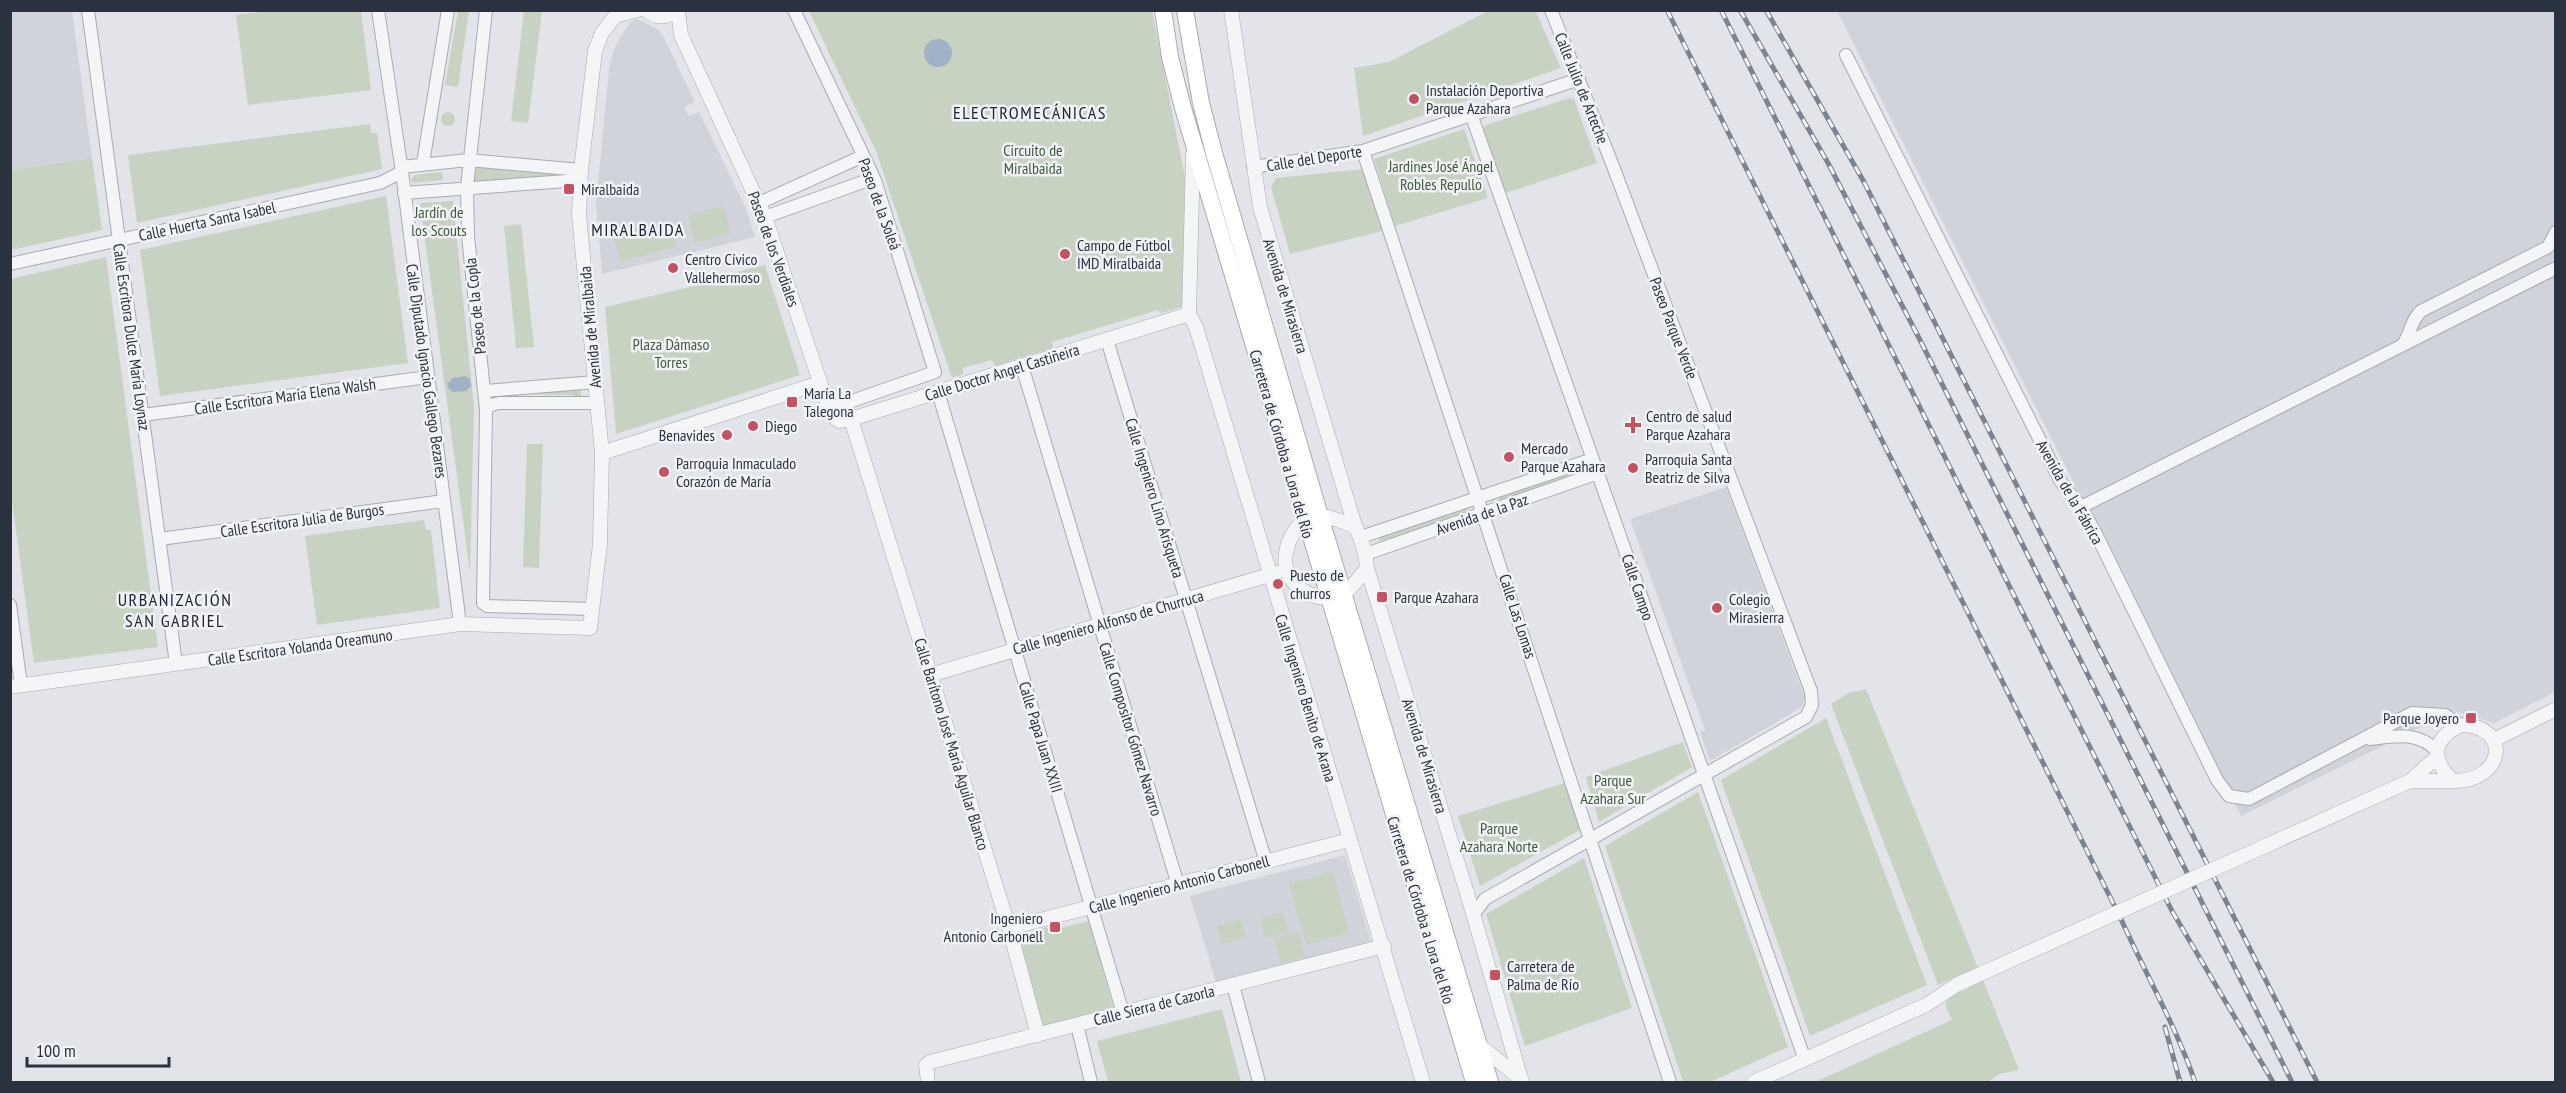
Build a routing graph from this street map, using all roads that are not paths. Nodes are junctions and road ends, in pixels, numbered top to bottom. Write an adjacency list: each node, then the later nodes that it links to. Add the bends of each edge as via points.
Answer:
1 (88, 10): 33 (street, Calle Escritora Dulce María Loynaz)
2 (378, 10): 25 (street, Calle Diputado Ignacio Gallego Bezares)
3 (448, 10): 22 (street)
4 (486, 10): 21 (street, Paseo de la Copla)
5 (638, 10): 12 (street, Avenida de Miralbaida); 13 (street, Avenida de Miralbaida)
6 (678, 10): 13 (street, via 665,17); 14 (street, Paseo de los Verdiales)
7 (794, 10): 20 (street, Paseo de la Soleá)
8 (1163, 10): 18 (main road, Carretera de Córdoba a Lora del Río, via 1170,57)
9 (1185, 10): 60 (main road, Carretera de Córdoba a Lora del Río, via 1199,93)
10 (1231, 10): 24 (street, Avenida de Mirasierra)
11 (1551, 10): 16 (street, Calle Julio de Arteche)
12 (618, 13): 26 (street, Avenida de Miralbaida, via 602,33 595,51)
13 (650, 13): 14 (street, Paseo de los Verdiales)
14 (681, 35): 30 (street, Paseo de los Verdiales)
15 (1846, 55): 58 (street, Avenida de la Fábrica, via 2061,482)
16 (1579, 79): 17 (street, Calle del Deporte); 23 (street, Calle Julio de Arteche)
17 (1471, 114): 19 (street, Calle del Deporte); 54 (street, Calle Campo)
18 (1194, 143): 37 (street); 60 (main road, Carretera de Córdoba a Lora del Río)
19 (1363, 151): 24 (street, Calle del Deporte); 56 (street, Calle Las Lomas)
20 (863, 156): 27 (street, Paseo de la Soleá); 30 (street)
21 (468, 160): 22 (street, Calle Huerta Santa Isabel); 26 (street, Calle Huerta Santa Isabel); 28 (street, Paseo de la Copla)
22 (423, 163): 25 (street, Calle Huerta Santa Isabel)
23 (1613, 166): 83 (street, Paseo Parque Verde, via 1811,691 1812,705 1806,717)
24 (1253, 167): 61 (street, Avenida de Mirasierra, via 1260,207)
25 (401, 169): 29 (street, Calle Diputado Ignacio Gallego Bezares); 33 (street, Calle Huerta Santa Isabel, via 380,183)
26 (580, 175): 28 (street); 42 (street, Avenida de Miralbaida, via 579,215)
27 (874, 178): 31 (street); 49 (street, Paseo de la Soleá, via 935,372)
28 (467, 187): 29 (street); 45 (street, Paseo de la Copla, via 468,236)
29 (404, 193): 41 (street, Calle Diputado Ignacio Gallego Bezares)
30 (759, 203): 31 (street, Paseo de los Verdiales)
31 (765, 217): 43 (street, Paseo de los Verdiales)
32 (2556, 232): 34 (street)
33 (119, 240): 35 (street, Calle Huerta Santa Isabel); 51 (street, Calle Escritora Dulce María Loynaz)
34 (2548, 247): 36 (street); 39 (street, via 2421,311)
35 (10, 264)
36 (2556, 266): 39 (street)
37 (1190, 314): 38 (street, Calle Doctor Angel Castiñeira); 66 (street, Calle Ingeniero Benito de Arana)
38 (1107, 340): 40 (street, Calle Doctor Angel Castiñeira); 68 (street, Calle Ingeniero Lino Arisqueta)
39 (2403, 345): 58 (street)
40 (1022, 366): 46 (street, Calle Doctor Angel Castiñeira); 72 (street, Calle Compositor Gómez Navarro)
41 (428, 377): 51 (street, Calle Escritora María Elena Walsh); 57 (street, Calle Diputado Ignacio Gallego Bezares)
42 (595, 382): 44 (street); 47 (street, Avenida de Miralbaida)
43 (820, 383): 49 (street, Paseo de los Verdiales); 53 (street)
44 (499, 390): 45 (street); 48 (street, via 493,397)
45 (485, 391): 50 (street, Paseo de la Copla)
46 (938, 392): 52 (street, Calle Doctor Angel Castiñeira); 74 (street, Calle Papa Juan XXIII)
47 (597, 403): 48 (street); 53 (street, Avenida de Miralbaida)
48 (499, 404): 50 (street)
49 (829, 408): 52 (street, via 839,421)
50 (486, 410): 70 (street, Paseo de la Copla, via 483,603)
51 (142, 415): 62 (street, Calle Escritora Dulce María Loynaz)
52 (851, 419): 76 (street, Calle Barítono José María Aguilar Blanco)
53 (602, 453): 70 (street, Avenida de Miralbaida, via 600,544)
54 (1593, 459): 55 (street, Calle Campo); 56 (street, Avenida de la Paz)
55 (1598, 474): 59 (street, Avenida de la Paz); 83 (street, Calle Campo)
56 (1479, 497): 59 (street, Calle Las Lomas); 61 (street, Avenida de la Paz)
57 (444, 501): 62 (street, Calle Escritora Julia de Burgos); 71 (street, Calle Diputado Ignacio Gallego Bezares)
58 (2080, 507): 80 (street, Avenida de la Fábrica, via 2217,780 2229,796 2249,799)
59 (1484, 514): 63 (street, Avenida de la Paz); 86 (street, Calle Las Lomas)
60 (1312, 518): 61 (street); 65 (street, via 1293,532); 67 (main road, Carretera de Córdoba a Lora del Río)
61 (1358, 532): 63 (street, Avenida de Mirasierra)
62 (160, 539): 75 (street, Calle Escritora Dulce María Loynaz)
63 (1366, 554): 64 (street, Avenida de Mirasierra)
64 (1367, 568): 67 (street); 90 (street, Avenida de Mirasierra)
65 (1286, 570): 66 (street, Calle Ingeniero Alfonso de Churruca); 67 (street, via 1294,583 1311,595)
66 (1270, 575): 68 (street, Calle Ingeniero Alfonso de Churruca); 87 (street, Calle Ingeniero Benito de Arana)
67 (1336, 597): 100 (main road, Carretera de Córdoba a Lora del Río); 107 (main road, Carretera de Córdoba a Lora del Río)
68 (1185, 600): 72 (street, Calle Ingeniero Alfonso de Churruca); 88 (street, Calle Ingeniero Lino Arisqueta)
69 (10, 605): 77 (street)
70 (591, 609): 73 (street, Avenida de Miralbaida)
71 (460, 624): 73 (street, Calle Escritora Yolanda Oreamuno); 75 (street, Calle Escritora Yolanda Oreamuno)
72 (1100, 625): 74 (street, Calle Ingeniero Alfonso de Churruca); 89 (street, Calle Compositor Gómez Navarro)
73 (590, 628)
74 (1015, 650): 76 (street, Calle Ingeniero Alfonso de Churruca); 92 (street, Calle Papa Juan XXIII)
75 (176, 664): 77 (street, Calle Escritora Yolanda Oreamuno)
76 (930, 675): 94 (street, Calle Barítono José María Aguilar Blanco)
77 (16, 686)
78 (2556, 709): 81 (street)
79 (2461, 725): 80 (street, Avenida de la Fábrica, via 2445,715 2412,714); 81 (street, via 2479,728); 82 (street, via 2442,739)
80 (2363, 740): 82 (street, Avenida de la Fábrica, via 2416,736 2430,744)
81 (2494, 740): 85 (street, via 2496,755 2482,775 2469,781)
82 (2437, 754): 84 (street); 85 (street, via 2441,769)
83 (1704, 774): 86 (street, Paseo Parque Verde); 101 (street, Calle Campo)
84 (2410, 781): 85 (street); 101 (street, bridge, via 1958,984 1926,1005)
85 (2453, 781)
86 (1590, 839): 91 (street, Paseo Parque Verde); 109 (street, Calle Las Lomas)
87 (1349, 840): 88 (street, Calle Ingeniero Antonio Carbonell); 95 (street, Calle Ingeniero Benito de Arana)
88 (1266, 862): 89 (street, Calle Ingeniero Antonio Carbonell)
89 (1178, 885): 92 (street, Calle Ingeniero Antonio Carbonell)
90 (1467, 893): 91 (street); 93 (street, Avenida de Mirasierra)
91 (1485, 899): 93 (street)
92 (1092, 907): 94 (street, Calle Ingeniero Antonio Carbonell); 97 (street, Calle Papa Juan XXIII)
93 (1473, 915): 102 (street, Avenida de Mirasierra)
94 (1009, 928): 99 (street, Calle Barítono José María Aguilar Blanco)
95 (1384, 946): 96 (street, Calle Sierra de Cazorla); 106 (street, Calle Ingeniero Benito de Arana)
96 (1233, 985): 97 (street, Calle Sierra de Cazorla); 105 (street)
97 (1123, 1013): 98 (street, Calle Sierra de Cazorla)
98 (1077, 1025): 99 (street, Calle Sierra de Cazorla); 104 (street)
99 (1038, 1035): 103 (street, Calle Sierra de Cazorla, via 930,1062 926,1065)
100 (1479, 1045): 102 (street); 108 (main road, Carretera de Córdoba a Lora del Río)
101 (1805, 1060): 110 (street)
102 (1521, 1080)
103 (928, 1083)
104 (1091, 1083)
105 (1259, 1083)
106 (1423, 1083)
107 (1474, 1083)
108 (1490, 1083)
109 (1670, 1083)
110 (1754, 1083)

